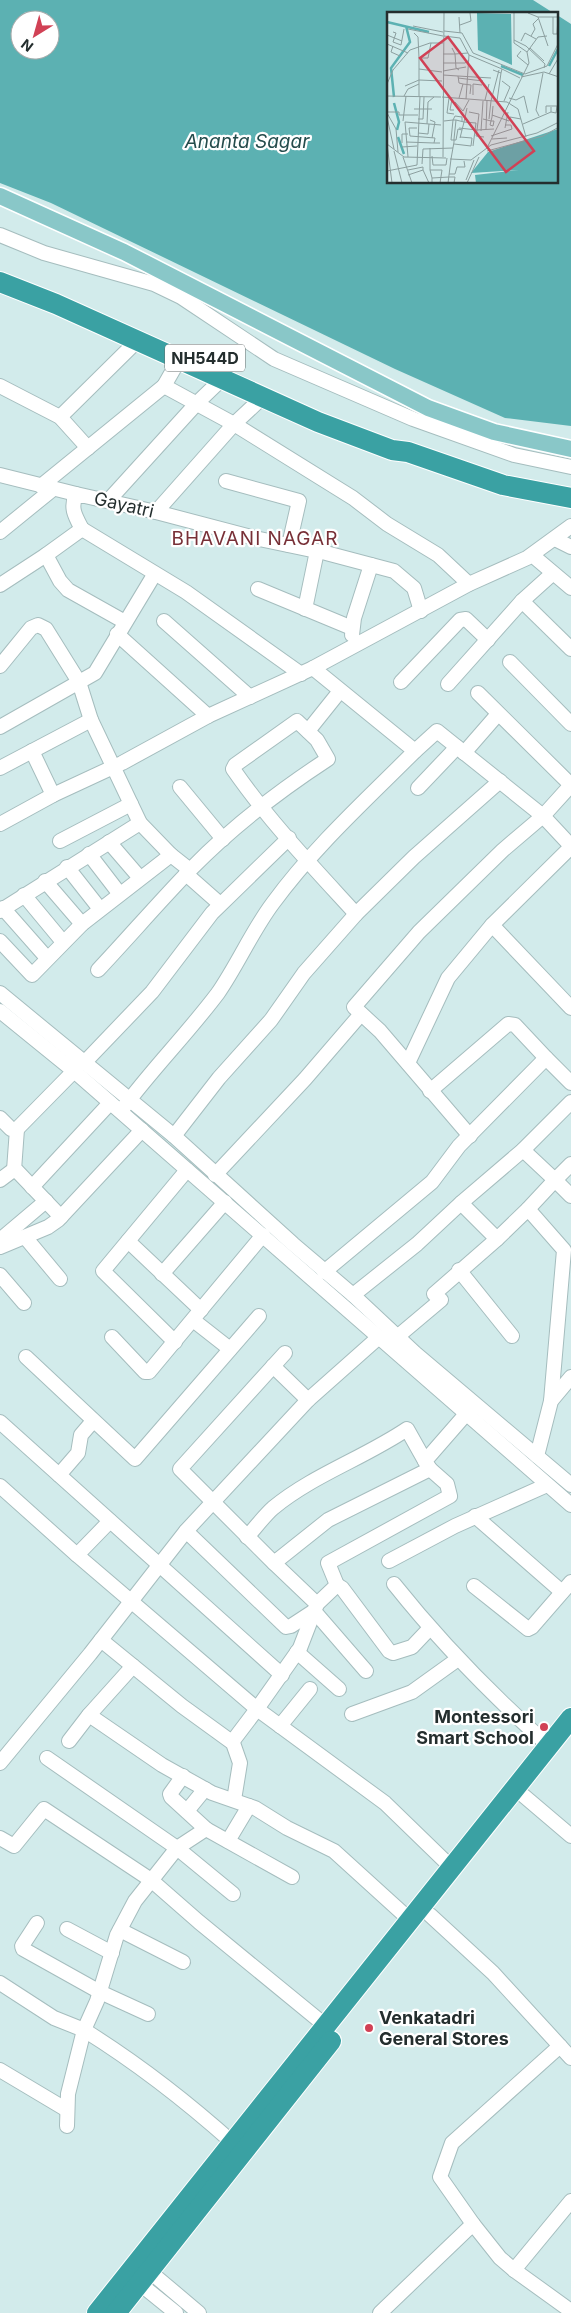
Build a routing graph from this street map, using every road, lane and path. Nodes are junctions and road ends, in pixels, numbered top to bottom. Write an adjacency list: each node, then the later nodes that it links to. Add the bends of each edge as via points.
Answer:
1 (0, 196): 15 (main road, via 128,254 428,408 494,432)
2 (0, 235): 17 (street, via 44,253 154,284 181,297 274,359 413,419 514,455)
3 (0, 267): 16 (highway, NH544D, via 137,326 298,403 393,439)
4 (0, 282): 5 (highway, NH544D)
5 (138, 340): 6 (highway, NH544D); 12 (street)
6 (180, 358): 7 (highway, NH544D); 9 (street)
7 (223, 378): 10 (highway, NH544D); 11 (street)
8 (0, 386): 12 (street)
9 (164, 386): 11 (street); 14 (street)
10 (264, 396): 13 (street); 16 (highway, NH544D, via 318,422 392,450)
11 (197, 403): 13 (street); 23 (street)
12 (60, 417): 14 (street)
13 (234, 424): 24 (street); 37 (street, via 438,555)
14 (88, 448): 20 (street)
15 (571, 449)
16 (408, 452): 22 (highway, NH544D, via 503,485)
17 (571, 467)
18 (0, 475): 20 (street)
19 (226, 481): 29 (street, via 299,501)
20 (47, 487): 21 (street); 27 (street)
21 (76, 494): 23 (street, Gayatri); 26 (street, Gayatri, via 72,502 73,513)
22 (571, 498)
23 (108, 501): 24 (street, Gayatri)
24 (156, 512): 29 (street, Gayatri)
25 (571, 526): 28 (street)
26 (82, 529): 32 (street, Gayatri); 36 (street)
27 (0, 532)
28 (555, 539): 30 (street); 33 (street)
29 (289, 545): 31 (street, Gayatri)
30 (571, 547)
31 (317, 551): 34 (street, Gayatri); 42 (street)
32 (46, 555): 38 (street, Gayatri); 45 (street, via 68,590)
33 (532, 555): 35 (street); 37 (street)
34 (371, 565): 43 (street, Gayatri, via 394,571 414,588); 46 (street)
35 (552, 574): 39 (street); 41 (street)
36 (154, 575): 45 (street); 53 (street)
37 (470, 584): 43 (street)
38 (0, 585)
39 (571, 588)
40 (258, 590): 42 (street)
41 (522, 601): 48 (street); 50 (street)
42 (305, 609): 46 (street)
43 (421, 611): 49 (street)
44 (164, 621): 59 (street)
45 (125, 622): 47 (street)
46 (352, 628): 49 (street)
47 (117, 634): 54 (street, via 99,669); 61 (street)
48 (488, 640): 55 (street, via 466,619 460,620); 56 (street)
49 (352, 648): 53 (street)
50 (571, 649)
51 (510, 662): 63 (street)
52 (0, 666): 54 (street, via 31,628 38,625 46,630)
53 (307, 671): 57 (street); 59 (street)
54 (79, 682): 62 (street); 64 (street)
55 (402, 682)
56 (448, 684)
57 (340, 691): 65 (street); 68 (street)
58 (478, 693): 60 (street)
59 (250, 697): 61 (street)
60 (498, 714): 66 (street); 72 (street)
61 (208, 716): 70 (street)
62 (91, 720): 67 (street); 70 (street)
63 (571, 724)
64 (0, 727)
65 (308, 731): 77 (street, via 329,758); 77 (street, via 296,721 234,767)
66 (461, 750): 68 (street, via 437,731); 71 (street); 74 (street)
67 (32, 751): 69 (street); 75 (street)
68 (415, 751): 88 (street)
69 (0, 768)
70 (113, 768): 75 (street); 76 (street)
71 (500, 781): 78 (street); 98 (street, via 414,857)
72 (571, 785): 78 (street)
73 (180, 787): 82 (street)
74 (418, 788)
75 (53, 795): 80 (street)
76 (131, 804): 79 (street); 83 (street)
77 (261, 806): 81 (street); 82 (street)
78 (543, 816): 85 (street); 108 (street, via 503,850 420,932 354,1008)
79 (140, 823): 84 (street); 87 (street)
80 (0, 824)
81 (288, 838): 88 (street); 95 (street)
82 (224, 839): 90 (street)
83 (60, 841)
84 (109, 842): 86 (street); 91 (street)
85 (571, 847): 100 (street)
86 (89, 854): 89 (street); 93 (street)
87 (171, 855): 90 (street); 91 (street)
88 (306, 860): 98 (street); 115 (street, via 264,916 238,962 184,1038)
89 (67, 867): 92 (street); 96 (street)
90 (188, 872): 95 (street); 104 (street)
91 (140, 878): 93 (street)
92 (45, 881): 94 (street); 99 (street)
93 (119, 893): 96 (street)
94 (24, 895): 97 (street); 102 (street)
95 (220, 904): 111 (street, via 152,992)
96 (100, 909): 99 (street)
97 (2, 910): 103 (street)
98 (356, 914): 119 (street)
99 (82, 924): 102 (street)
100 (492, 924): 106 (street); 110 (street, via 448,978)
101 (0, 941): 103 (street, via 31,975)
102 (63, 942): 103 (street)
103 (47, 958)
104 (98, 970)
105 (0, 993): 111 (street)
106 (571, 1008)
107 (0, 1012): 111 (street)
108 (361, 1014): 110 (street); 125 (street)
109 (546, 1058): 112 (street); 113 (street, via 515,1025 508,1024); 120 (street)
110 (408, 1063): 113 (street)
111 (79, 1067): 115 (street); 117 (street)
112 (571, 1083)
113 (430, 1091): 120 (street)
114 (571, 1102): 121 (street)
115 (120, 1105): 118 (street); 119 (street); 128 (street)
116 (0, 1118): 117 (street, via 11,1129)
117 (17, 1129): 123 (street)
118 (142, 1130): 124 (street); 134 (street)
119 (174, 1136): 125 (street)
120 (470, 1136): 142 (street, via 432,1182)
121 (523, 1150): 127 (street); 132 (street)
122 (571, 1164): 127 (street)
123 (14, 1170): 126 (street); 128 (street)
124 (187, 1170): 131 (street); 139 (street)
125 (216, 1175): 142 (street)
126 (0, 1180)
127 (555, 1180): 129 (street); 133 (street)
128 (32, 1187): 130 (street)
129 (571, 1196)
130 (46, 1202): 134 (street); 138 (street)
131 (225, 1202): 135 (street); 143 (street)
132 (461, 1203): 137 (street); 146 (street)
133 (528, 1209): 137 (street); 161 (street, via 564,1250)
134 (61, 1218): 136 (street)
135 (263, 1236): 148 (street); 152 (street)
136 (25, 1237): 140 (street); 145 (street)
137 (496, 1239): 141 (street)
138 (0, 1240)
139 (128, 1241): 143 (street); 154 (street, via 104,1272)
140 (0, 1247)
141 (459, 1270): 150 (street); 153 (street, via 434,1294 441,1300)
142 (324, 1272): 146 (street)
143 (162, 1274): 148 (street)
144 (0, 1275): 147 (street)
145 (60, 1280)
146 (353, 1294): 153 (street)
147 (24, 1303)
148 (197, 1315): 154 (street); 155 (street)
149 (259, 1316): 155 (street)
150 (512, 1336)
151 (112, 1337): 154 (street, via 147,1373)
152 (378, 1337): 160 (street); 162 (street)
153 (398, 1337): 165 (street)
154 (175, 1342)
155 (230, 1349): 163 (street, via 135,1459)
156 (285, 1353): 158 (street)
157 (26, 1357): 163 (street)
158 (273, 1366): 160 (street); 171 (street, via 180,1467 181,1473)
159 (571, 1378): 161 (street)
160 (308, 1400): 171 (street)
161 (551, 1401): 165 (street)
162 (466, 1414): 166 (street); 169 (street)
163 (93, 1421): 167 (street, via 81,1435 78,1452)
164 (0, 1422): 167 (street)
165 (537, 1456): 168 (street)
166 (428, 1465): 176 (street, via 407,1429 296,1491 272,1509); 179 (street, via 328,1520); 182 (street, via 447,1484 450,1496 328,1563)
167 (59, 1475): 174 (street)
168 (568, 1477)
169 (547, 1485): 172 (street); 173 (street)
170 (0, 1486): 177 (street)
171 (212, 1502): 175 (street); 176 (street)
172 (571, 1505)
173 (475, 1516): 178 (street); 184 (street)
174 (110, 1521): 177 (street); 180 (street)
175 (186, 1531): 180 (street); 186 (street, via 286,1627)
176 (247, 1537): 179 (street)
177 (77, 1555): 185 (street)
178 (389, 1561)
179 (274, 1563): 186 (street)
180 (159, 1565): 185 (street); 193 (street)
181 (394, 1584): 187 (street)
182 (337, 1585): 186 (street); 187 (street, via 391,1653 412,1647)
183 (474, 1586): 184 (street, via 528,1629)
184 (567, 1587)
185 (131, 1602): 188 (street); 196 (street)
186 (316, 1607): 189 (street); 192 (street)
187 (430, 1628): 190 (street)
188 (101, 1640): 191 (street); 206 (street)
189 (297, 1652): 193 (street); 195 (street)
190 (458, 1659): 197 (street, via 412,1692); 204 (street)
191 (133, 1666): 198 (street); 203 (street)
192 (366, 1671)
193 (282, 1675): 196 (street)
194 (310, 1689): 200 (street)
195 (339, 1689)
196 (256, 1709): 200 (street); 203 (street)
197 (352, 1714)
198 (89, 1715): 202 (street); 207 (street)
199 (571, 1718): 204 (highway)
200 (280, 1726): 218 (street, via 385,1803)
201 (571, 1737): 209 (highway)
202 (69, 1741)
203 (232, 1742): 210 (street, via 240,1763)
204 (549, 1746): 218 (highway)
205 (47, 1758): 217 (street)
206 (0, 1763)
207 (183, 1776): 208 (street); 212 (street, via 170,1794)
208 (204, 1788): 210 (street); 212 (street)
209 (524, 1796): 214 (street); 222 (highway)
210 (234, 1800): 211 (street)
211 (249, 1806): 216 (street); 223 (street, via 334,1851)
212 (187, 1811): 213 (street)
213 (206, 1829): 216 (street); 217 (street)
214 (571, 1836)
215 (0, 1838): 220 (street, via 14,1846 44,1808)
216 (228, 1841): 219 (street)
217 (177, 1848): 220 (street); 221 (street)
218 (452, 1868): 223 (highway)
219 (292, 1877)
220 (151, 1880): 226 (street, via 135,1901); 232 (street)
221 (233, 1894)
222 (430, 1915): 234 (street, via 493,1973); 243 (highway)
223 (410, 1920): 232 (highway)
224 (37, 1923): 230 (street, via 23,1949)
225 (67, 1929): 227 (street)
226 (120, 1930): 227 (street); 228 (street)
227 (112, 1953): 230 (street)
228 (182, 1962)
229 (0, 1984): 233 (street, via 54,2018)
230 (100, 1992): 231 (street); 233 (street)
231 (148, 2014)
232 (326, 2026): 239 (highway)
233 (84, 2030): 237 (street, via 68,2094); 239 (street, via 123,2055)
234 (560, 2046): 235 (street); 241 (street, via 452,2143 440,2176)
235 (571, 2058)
236 (0, 2070): 237 (street)
237 (68, 2110): 238 (street)
238 (66, 2126)
239 (232, 2143): 243 (highway)
240 (571, 2201): 242 (street)
241 (473, 2224): 242 (street); 249 (street)
242 (514, 2270): 244 (street)
243 (139, 2272): 245 (highway); 246 (highway); 247 (street); 248 (street)
244 (571, 2311)
245 (97, 2313)
246 (116, 2313)
247 (176, 2313)
248 (199, 2313)
249 (380, 2313)

